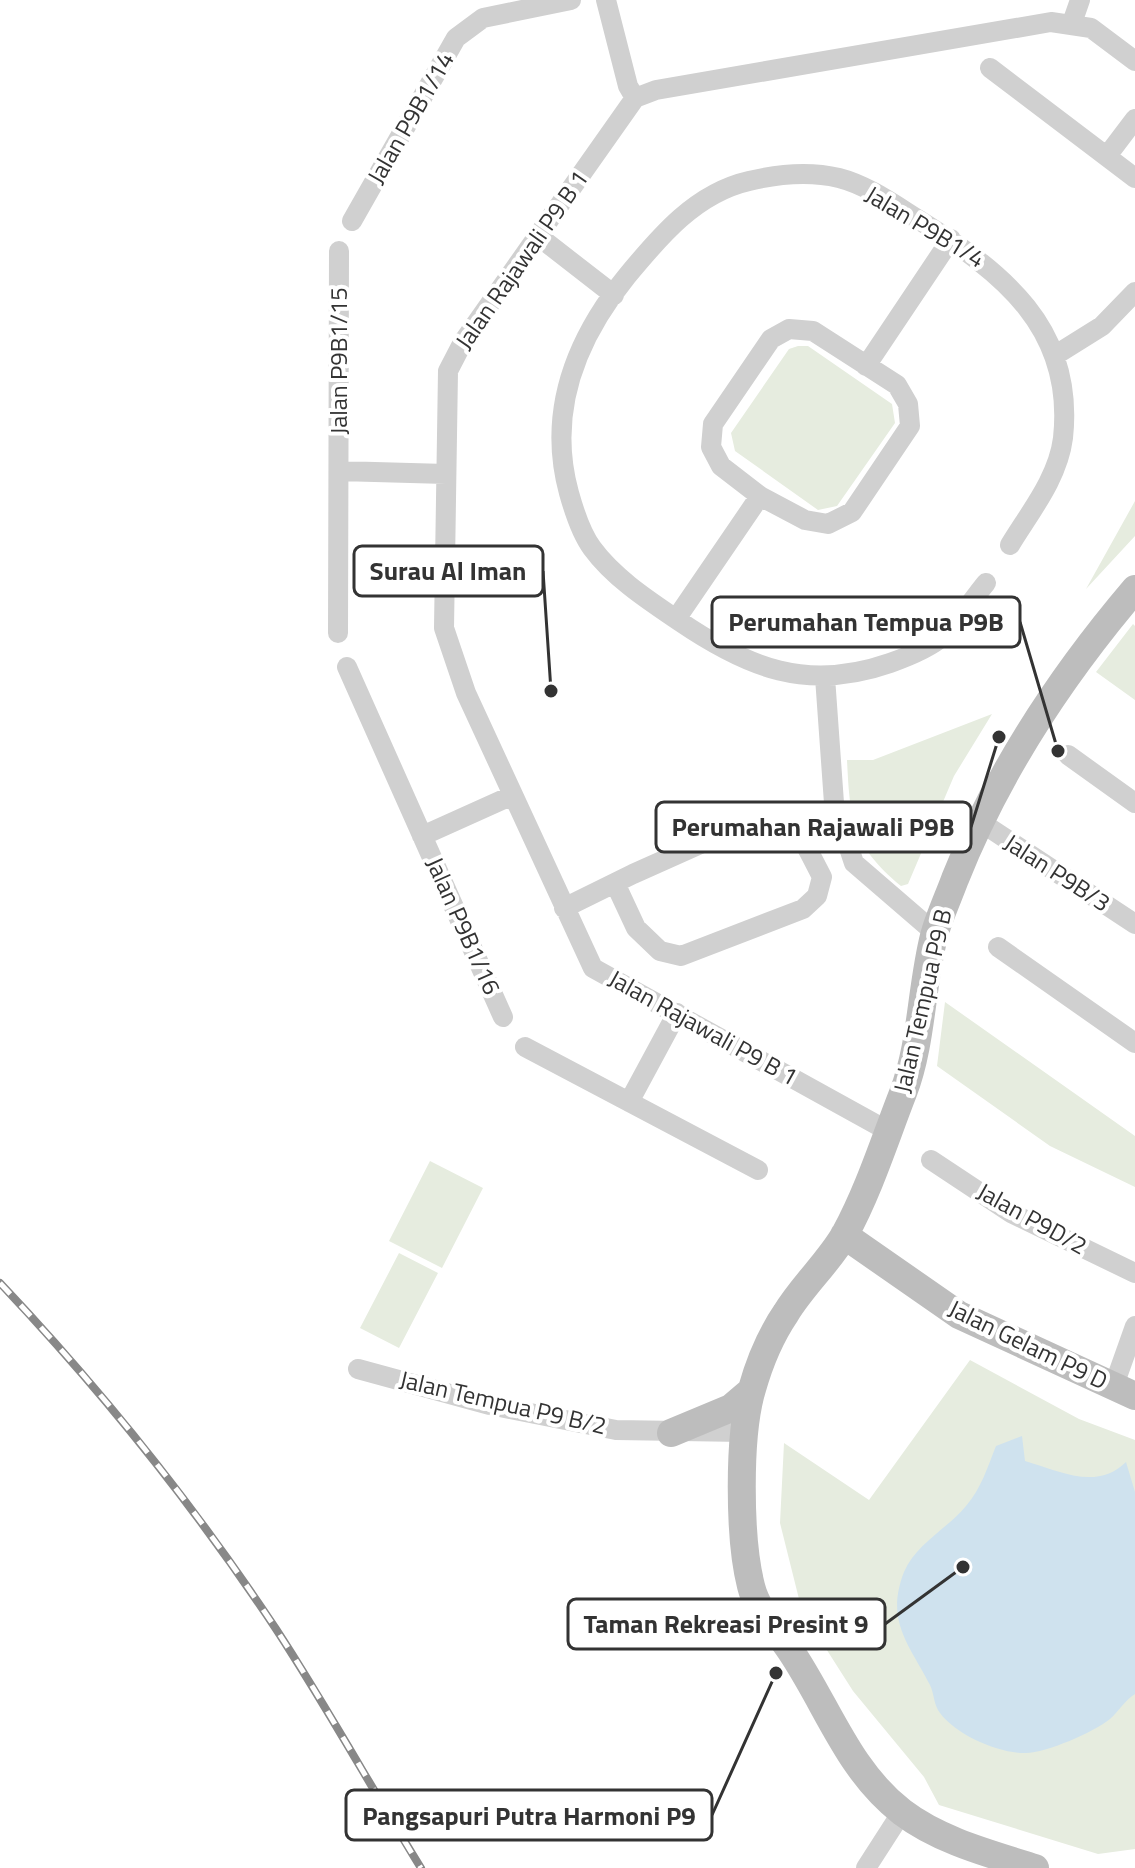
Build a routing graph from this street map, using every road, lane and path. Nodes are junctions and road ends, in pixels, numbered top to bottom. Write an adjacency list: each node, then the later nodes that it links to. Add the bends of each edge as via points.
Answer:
1 (571, 0): 11 (street, Jalan P9B1/14, via 483,18 456,38)
2 (606, 0): 7 (street)
3 (1080, 0): 4 (street)
4 (1072, 23): 5 (street, via 1091,28); 7 (street, via 1051,22 656,90)
5 (1135, 61)
6 (990, 68): 9 (street)
7 (635, 98): 12 (street, Jalan Rajawali P9 B 1)
8 (1135, 119): 9 (street)
9 (1107, 156): 10 (street)
10 (1135, 178)
11 (352, 221)
12 (538, 236): 16 (street); 20 (street, Jalan Rajawali P9 B 1, via 448,371)
13 (951, 239): 16 (street, Jalan P9B1/4, via 841,178 796,174 746,181 713,193 682,214); 17 (street, Jalan P9B1/4, via 997,272 1033,311); 18 (street)
14 (339, 251): 19 (street, Jalan P9B1/15)
15 (1135, 292): 17 (street, via 1102,326)
16 (614, 295): 25 (street, Jalan P9B1/4, via 565,388 559,425 563,471 591,547 631,587)
17 (1054, 356): 22 (street, Jalan P9B1/4, via 1063,436 1057,467)
18 (866, 366): 21 (street, via 897,385 908,404 910,426 852,512 828,524 805,520); 21 (street, via 813,331 789,329 771,339 713,424 711,447 721,466)
19 (339, 471): 20 (street); 26 (street, Jalan P9B1/15)
20 (446, 474): 30 (street, Jalan Rajawali P9 B 1, via 444,628 466,693)
21 (760, 496): 25 (street)
22 (1010, 545)
23 (986, 583): 28 (street, Jalan P9B1/4, via 942,637 903,659 860,674)
24 (1135, 589): 32 (street, Jalan Tempua P9 B, via 1007,767)
25 (676, 619): 28 (street, Jalan P9B1/4, via 762,668)
26 (338, 633)
27 (347, 667): 33 (street, Jalan P9B1/16)
28 (825, 677): 34 (street, via 834,803)
29 (1068, 755): 31 (street)
30 (513, 795): 33 (street, Jalan P9B1/16); 37 (street, Jalan Rajawali P9 B 1)
31 (1135, 803)
32 (979, 821): 38 (street, Jalan P9B/3); 39 (street, Jalan Tempua P9 B)
33 (422, 836): 42 (street, Jalan P9B1/16)
34 (854, 863): 35 (street); 39 (street)
35 (822, 877): 36 (street, via 790,815 774,811); 36 (street, via 817,896 803,909 681,956 660,951 636,928)
36 (615, 883): 37 (street)
37 (564, 908): 41 (street, Jalan Rajawali P9 B 1, via 593,968)
38 (1135, 924)
39 (934, 932): 46 (street, Jalan Tempua P9 B, via 909,1078)
40 (998, 947): 43 (street)
41 (677, 1013): 45 (street); 46 (street, Jalan Rajawali P9 B 1)
42 (503, 1017)
43 (1135, 1043)
44 (525, 1047): 45 (street)
45 (629, 1102): 48 (street)
46 (888, 1131): 49 (street, Jalan Tempua P9 B)
47 (931, 1160): 50 (street, Jalan P9D/2, via 1011,1213)
48 (758, 1170)
49 (844, 1235): 53 (street, Jalan Tempua P9 B, via 786,1313); 54 (street, Jalan Gelam P9 D, via 959,1315)
50 (1135, 1273)
51 (1135, 1326): 54 (street)
52 (358, 1369): 56 (street, Jalan Tempua P9 B/2, via 515,1411 616,1430)
53 (751, 1391): 55 (street, Jalan Tempua P9 B); 56 (street, via 731,1408)
54 (1124, 1392)
55 (744, 1432): 56 (street, Jalan Tempua P9 B/2); 57 (street, Jalan Tempua P9 B, via 744,1544 752,1589 841,1743)
56 (671, 1433)
57 (902, 1812): 58 (street); 59 (street, Jalan Tempua P9 B, via 935,1832)
58 (866, 1868)
59 (1035, 1868)

